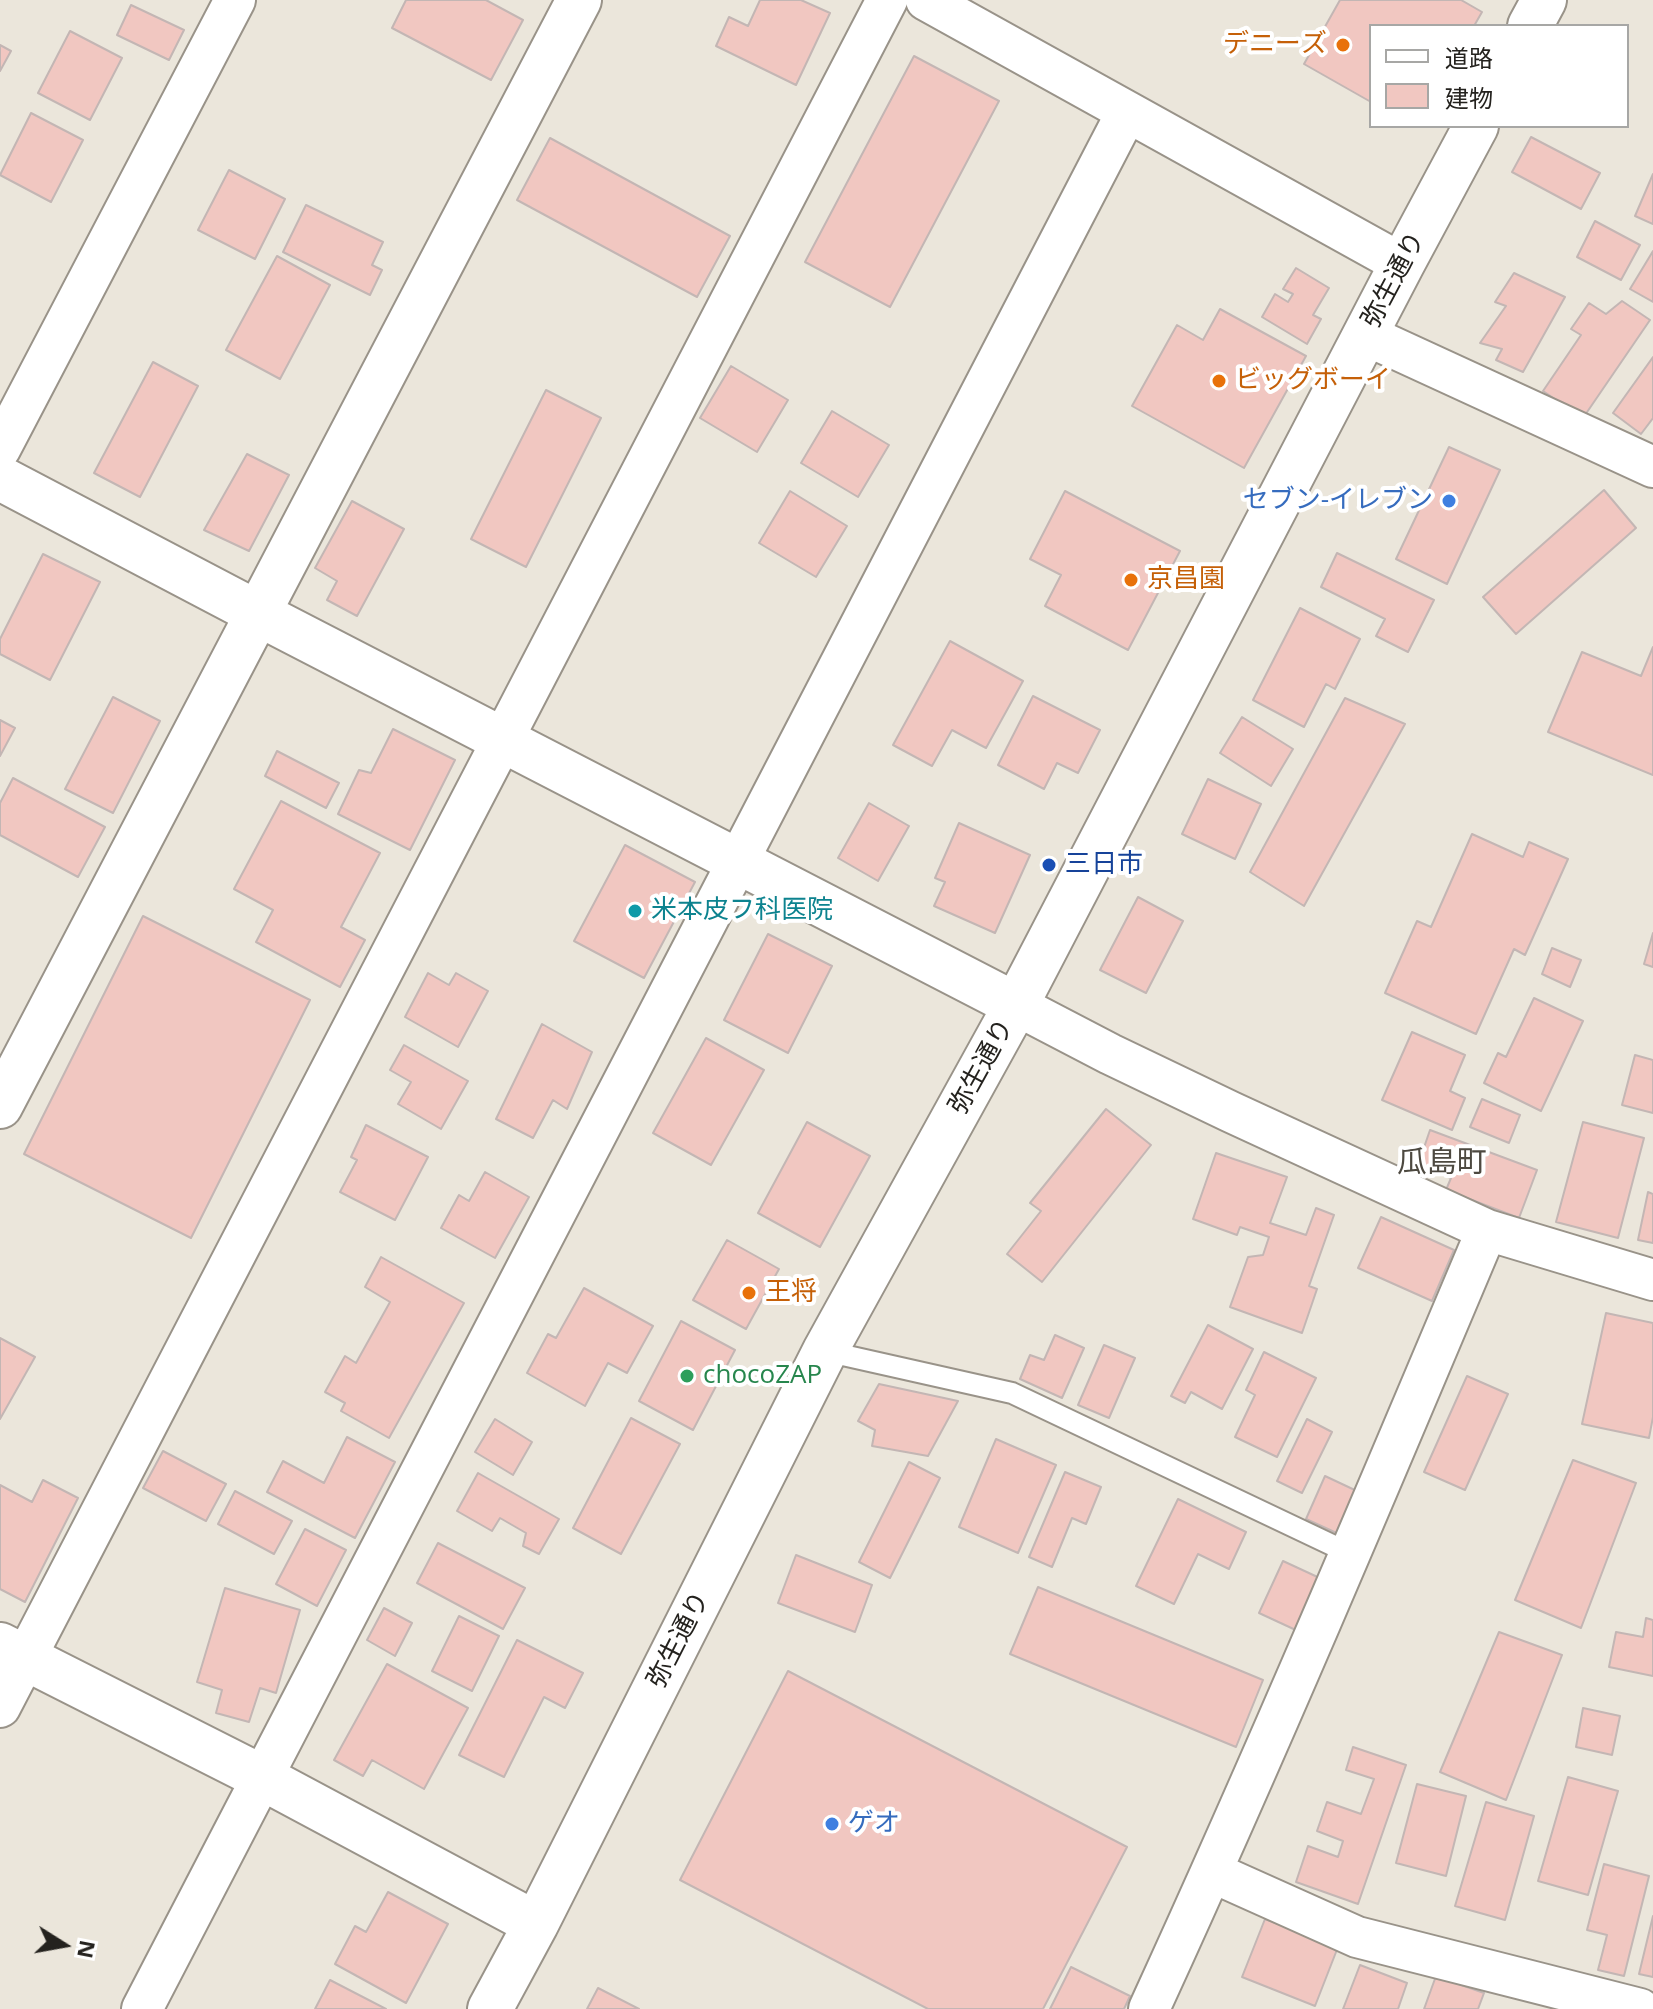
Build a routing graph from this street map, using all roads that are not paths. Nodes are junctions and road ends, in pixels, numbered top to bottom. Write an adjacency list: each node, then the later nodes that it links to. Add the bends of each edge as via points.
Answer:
1 (235, 0): 11 (street)
2 (579, 0): 14 (street)
3 (887, 0): 15 (street)
4 (926, 0): 7 (street)
5 (1544, 0): 6 (street)
6 (1531, 24)
7 (1127, 112): 9 (street); 16 (street)
8 (1475, 128): 9 (street, 弥生通り)
9 (1402, 264): 10 (street, 弥生通り)
10 (1366, 335): 12 (street); 17 (street, 弥生通り)
11 (0, 449)
12 (1653, 467)
13 (0, 478): 14 (street)
14 (259, 614): 15 (street); 18 (street)
15 (504, 740): 16 (street); 23 (street)
16 (739, 862): 17 (street); 25 (street)
17 (1016, 1005): 19 (street); 21 (street, 弥生通り)
18 (0, 1106)
19 (1487, 1230): 20 (street); 22 (street)
20 (1653, 1280)
21 (825, 1351): 22 (lane, via 1012,1393); 27 (street, 弥生通り)
22 (1351, 1554): 26 (street)
23 (13, 1652): 24 (street); 25 (street)
24 (0, 1707)
25 (263, 1778): 27 (street); 28 (street)
26 (1212, 1872): 30 (street); 31 (street, via 1357,1937)
27 (536, 1924): 29 (street, 弥生通り)
28 (142, 2009)
29 (490, 2009)
30 (1149, 2009)
31 (1640, 2009)

